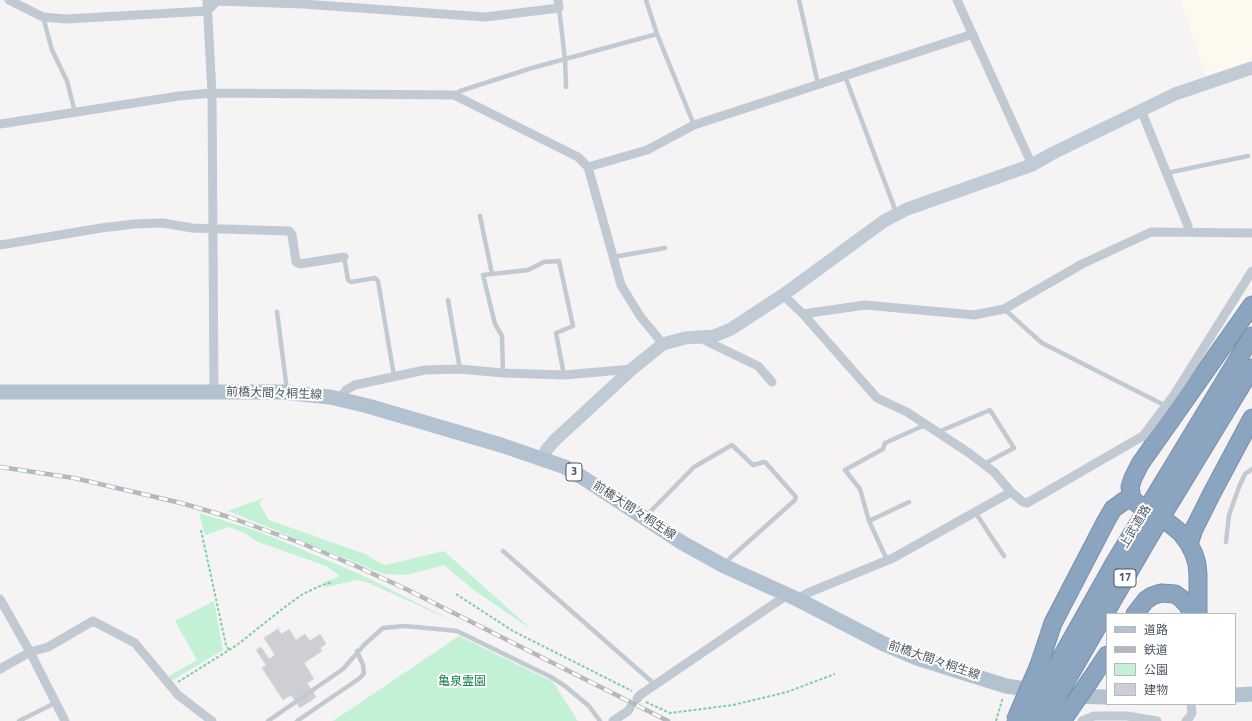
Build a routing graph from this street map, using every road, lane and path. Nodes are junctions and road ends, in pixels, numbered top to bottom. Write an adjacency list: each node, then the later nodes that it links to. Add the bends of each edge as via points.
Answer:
1 (9, 0): 8 (street)
2 (207, 0): 7 (street)
3 (646, 0): 9 (lane)
4 (799, 0): 14 (lane)
5 (957, 0): 10 (street)
6 (558, 4): 7 (street, via 485,17 303,4 217,1); 11 (lane)
7 (207, 11): 8 (street, via 66,19); 16 (street)
8 (43, 17): 19 (lane, via 52,50 67,80)
9 (657, 34): 11 (lane); 21 (lane)
10 (973, 34): 13 (street); 23 (street)
11 (565, 59): 15 (lane); 17 (lane)
12 (1252, 68): 18 (street, via 1175,94)
13 (845, 76): 14 (street); 26 (lane)
14 (818, 84): 21 (street)
15 (566, 86)
16 (212, 93): 17 (street); 19 (street); 28 (street)
17 (454, 95): 24 (street, via 578,157)
18 (1141, 110): 23 (street); 25 (street)
19 (75, 112): 20 (street)
20 (0, 124)
21 (694, 125): 24 (street, via 646,150)
22 (1248, 156): 25 (lane)
23 (1032, 165): 26 (street)
24 (588, 166): 34 (street)
25 (1167, 173): 29 (street, via 1188,226)
26 (897, 214): 37 (street)
27 (480, 216): 36 (lane)
28 (212, 229): 31 (street, via 163,223 134,224); 33 (street, via 289,231 292,234 296,262 300,264); 54 (street)
29 (1188, 232): 30 (street); 40 (street, via 1151,232 1082,264)
30 (1252, 233)
31 (0, 245)
32 (665, 248): 34 (lane)
33 (344, 257): 51 (lane, via 348,280 351,282 375,278 378,281)
34 (613, 257): 45 (street, via 621,285 640,316)
35 (1252, 271): 57 (street)
36 (492, 274): 49 (lane, via 483,275 495,324 502,336); 50 (lane, via 528,270 544,262 559,261 573,326 556,333)
37 (783, 295): 42 (street); 44 (street, via 731,329 714,336)
38 (448, 300): 47 (lane)
39 (1252, 305): 108 (highway, bridge, via 1140,464 1130,487 1136,502 1124,501 1114,509 1106,521 1054,623)
40 (1004, 309): 42 (street, via 974,315 865,305); 57 (lane, via 1042,342)
41 (277, 312): 55 (lane)
42 (803, 314): 59 (street, via 877,398)
43 (1252, 336): 88 (highway, 上武道路 / 17, via 1115,562)
44 (699, 337): 45 (street); 52 (street, via 758,366)
45 (663, 344): 48 (street)
46 (1252, 368): 88 (highway, 上武道路 / 17)
47 (460, 369): 49 (street); 51 (street, via 425,370)
48 (632, 369): 50 (street); 61 (street, via 555,440)
49 (503, 374): 50 (street)
50 (564, 375)
51 (394, 376): 56 (street, via 355,384 346,390)
52 (772, 382)
53 (0, 392): 54 (main road, 前橋大間々桐生線 / 3)
54 (214, 392): 55 (main road, 前橋大間々桐生線 / 3)
55 (287, 393): 56 (main road, 前橋大間々桐生線 / 3)
56 (340, 399): 61 (main road, 前橋大間々桐生線 / 3, via 486,440)
57 (1167, 406): 64 (street, via 1143,436 1026,503)
58 (1252, 418): 72 (highway, via 1212,492)
59 (925, 424): 60 (street); 68 (lane, via 885,443 883,449 846,470 860,489)
60 (938, 432): 62 (street); 62 (lane, via 990,410 1014,448)
61 (543, 459): 67 (main road, 前橋大間々桐生線 / 3, via 565,467)
62 (984, 464): 64 (street)
63 (1252, 469): 71 (lane, via 1245,474 1238,487 1228,515)
64 (1011, 492): 66 (street)
65 (909, 502): 68 (lane)
66 (975, 512): 74 (lane); 75 (street)
67 (644, 518): 76 (main road, 前橋大間々桐生線 / 3); 76 (lane, via 694,467 732,445 753,465 766,463 796,497 795,500)
68 (869, 521): 75 (lane)
69 (1170, 524): 72 (highway)
70 (201, 530): 83 (path)
71 (1226, 542)
72 (1189, 544): 82 (highway, via 1197,564)
73 (503, 551): 89 (lane)
74 (1004, 556)
75 (887, 560): 78 (street)
76 (724, 566): 78 (main road, 前橋大間々桐生線 / 3)
77 (332, 582): 83 (path, via 303,594)
78 (793, 598): 89 (street); 90 (main road, 前橋大間々桐生線 / 3, via 917,658)
79 (0, 599): 85 (street)
80 (1136, 613): 81 (highway, via 1152,596 1167,593 1182,599)
81 (1192, 613)
82 (1198, 613)
83 (229, 650): 91 (path)
84 (357, 651): 103 (lane, via 343,669); 104 (lane, via 364,673 360,678); 105 (lane, via 383,628 405,626 457,631 551,677 589,706)
85 (30, 652): 87 (street); 91 (street, via 48,647 92,621 135,643); 96 (street)
86 (1106, 656): 111 (highway, bridge)
87 (0, 669)
88 (1063, 672): 109 (highway, 上武道路 / 17, bridge); 110 (highway, 上武道路 / 17, bridge)
89 (654, 685): 95 (street)
90 (1006, 686): 94 (main road, 前橋大間々桐生線 / 3, via 1070,696); 107 (path)
91 (170, 687): 102 (street)
92 (1252, 694): 93 (main road)
93 (1236, 695)
94 (1106, 697)
95 (637, 699)
96 (55, 702): 100 (lane); 101 (street)
97 (1191, 705): 114 (street, via 1192,713)
98 (630, 708): 106 (street)
99 (1109, 719): 112 (street, via 1094,716); 113 (street, via 1127,716)
100 (19, 721)
101 (65, 721)
102 (212, 721)
103 (268, 721)
104 (297, 721)
105 (600, 721)
106 (613, 721)
107 (996, 721)
108 (1015, 721)
109 (1028, 721)
110 (1044, 721)
111 (1062, 721)
112 (1082, 721)
113 (1157, 721)
114 (1186, 721)

